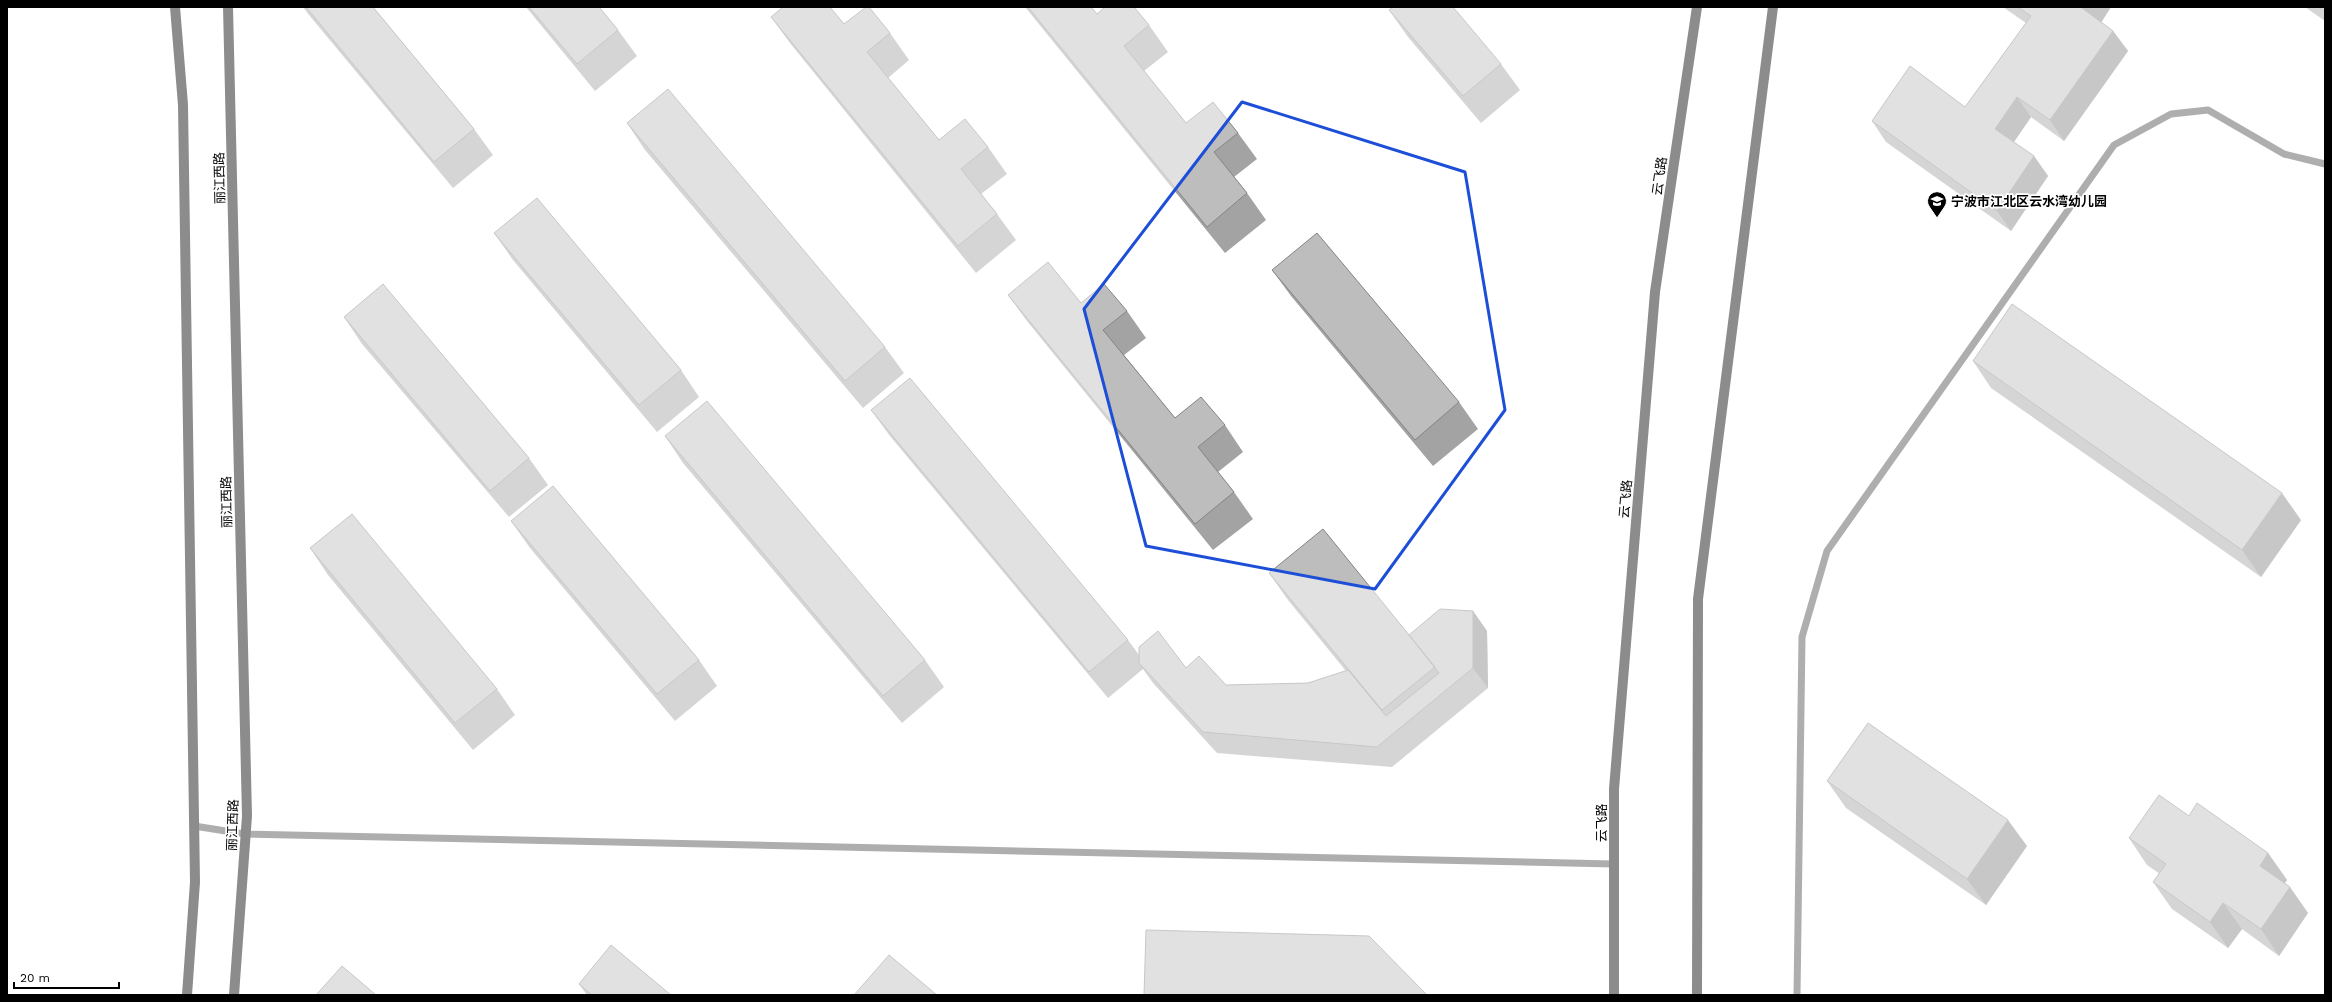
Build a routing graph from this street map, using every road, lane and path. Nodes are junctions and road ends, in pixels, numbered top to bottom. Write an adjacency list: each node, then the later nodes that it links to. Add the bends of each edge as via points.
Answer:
1 (175, 7): 6 (main road, via 184,105)
2 (228, 7): 7 (main road, 丽江西路, via 247,816)
3 (1697, 7): 8 (main road, 云飞路, via 1655,292 1614,789)
4 (1773, 7): 12 (main road, via 1698,598)
5 (2325, 164): 13 (street, via 2284,154 2208,110 2172,114 2114,145 1827,550 1802,637)
6 (194, 826): 7 (street); 9 (main road, via 195,882)
7 (245, 834): 8 (street); 10 (main road, 丽江西路)
8 (1614, 864): 11 (main road, 云飞路)
9 (187, 995)
10 (234, 995)
11 (1614, 995)
12 (1698, 995)
13 (1797, 995)

